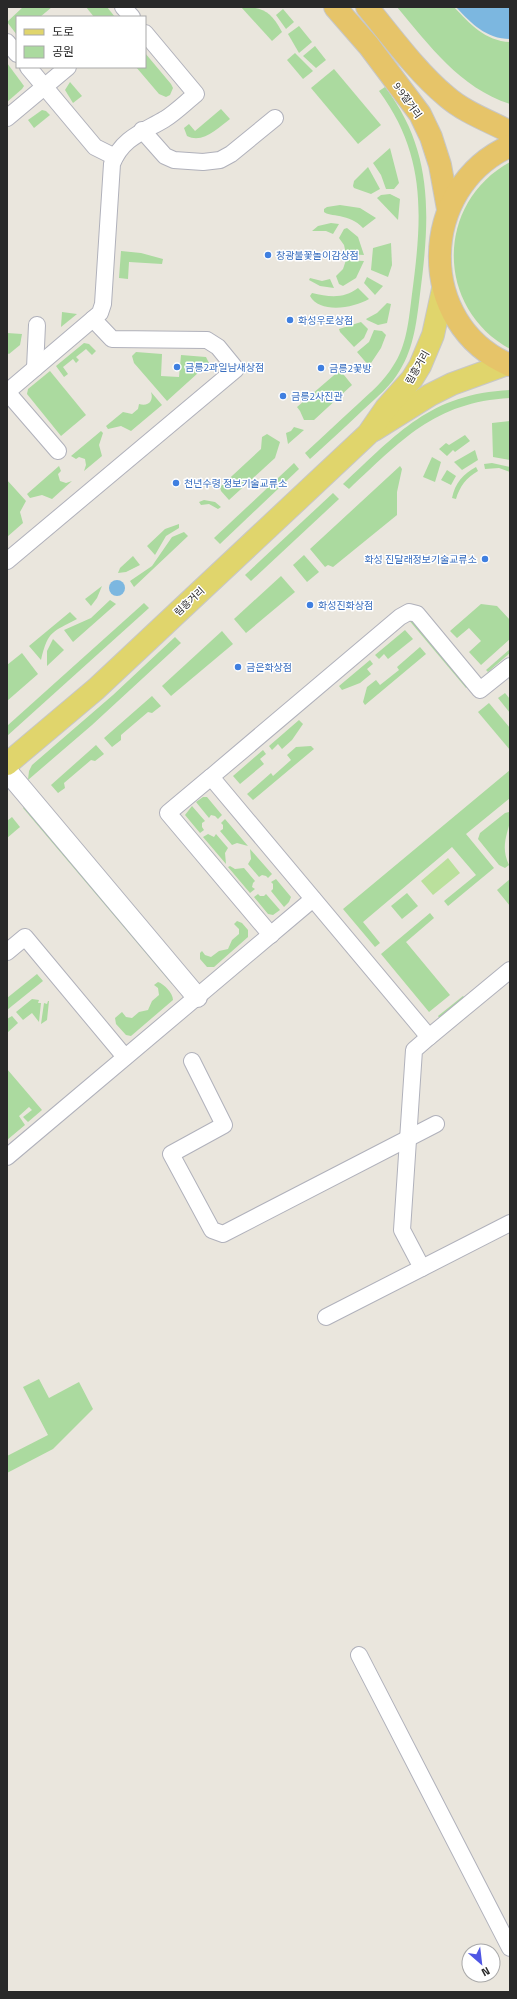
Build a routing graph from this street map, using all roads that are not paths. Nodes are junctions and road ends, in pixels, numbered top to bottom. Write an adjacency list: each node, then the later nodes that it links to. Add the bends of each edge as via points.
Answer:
1 (124, 7): 4 (street)
2 (335, 7): 17 (highway, 9·9절거리, via 369,46 420,114 440,165)
3 (367, 7): 14 (highway, via 446,97)
4 (131, 16)
5 (146, 34): 13 (street, via 196,94 166,119)
6 (7, 42): 7 (street)
7 (16, 53)
8 (29, 68): 10 (street)
9 (67, 68): 10 (street)
10 (44, 87): 11 (street); 16 (street, via 95,147)
11 (7, 118)
12 (275, 118): 13 (street, via 231,154 220,160 203,162 174,160 165,156)
13 (142, 130): 16 (street, via 123,146)
14 (510, 132)
15 (510, 146): 17 (highway, via 479,166 456,193)
16 (115, 157): 19 (street, via 112,164 103,304 100,313)
17 (448, 209): 18 (highway, via 439,249)
18 (443, 289): 21 (highway, via 455,316 467,333 483,349); 24 (main road, 림흥거리, via 433,335 420,366)
19 (93, 319): 22 (street); 26 (street, via 112,339 206,340 218,347 236,369)
20 (37, 325): 22 (street)
21 (509, 365): 24 (main road, 림흥거리, via 452,384)
22 (35, 368): 23 (street)
23 (9, 386): 25 (street)
24 (368, 434): 28 (main road, 림흥거리, via 96,689)
25 (58, 451)
26 (7, 561)
27 (510, 666): 30 (street, via 480,690 417,614 409,612)
28 (7, 764)
29 (7, 772): 35 (street)
30 (211, 777): 31 (street); 32 (street, via 168,813)
31 (313, 899): 32 (street); 36 (street)
32 (271, 935): 35 (street)
33 (7, 952): 37 (street, via 25,937)
34 (510, 970): 36 (street)
35 (197, 997): 37 (street)
36 (429, 1037): 40 (street, via 414,1050)
37 (125, 1058): 41 (street)
38 (192, 1062): 40 (street, via 224,1125 171,1154 212,1230 222,1234)
39 (436, 1124): 40 (street)
40 (408, 1138): 43 (street, via 402,1230)
41 (7, 1158)
42 (510, 1223): 43 (street)
43 (422, 1268): 44 (street)
44 (326, 1317)
45 (359, 1655): 46 (street)
46 (510, 1948)

